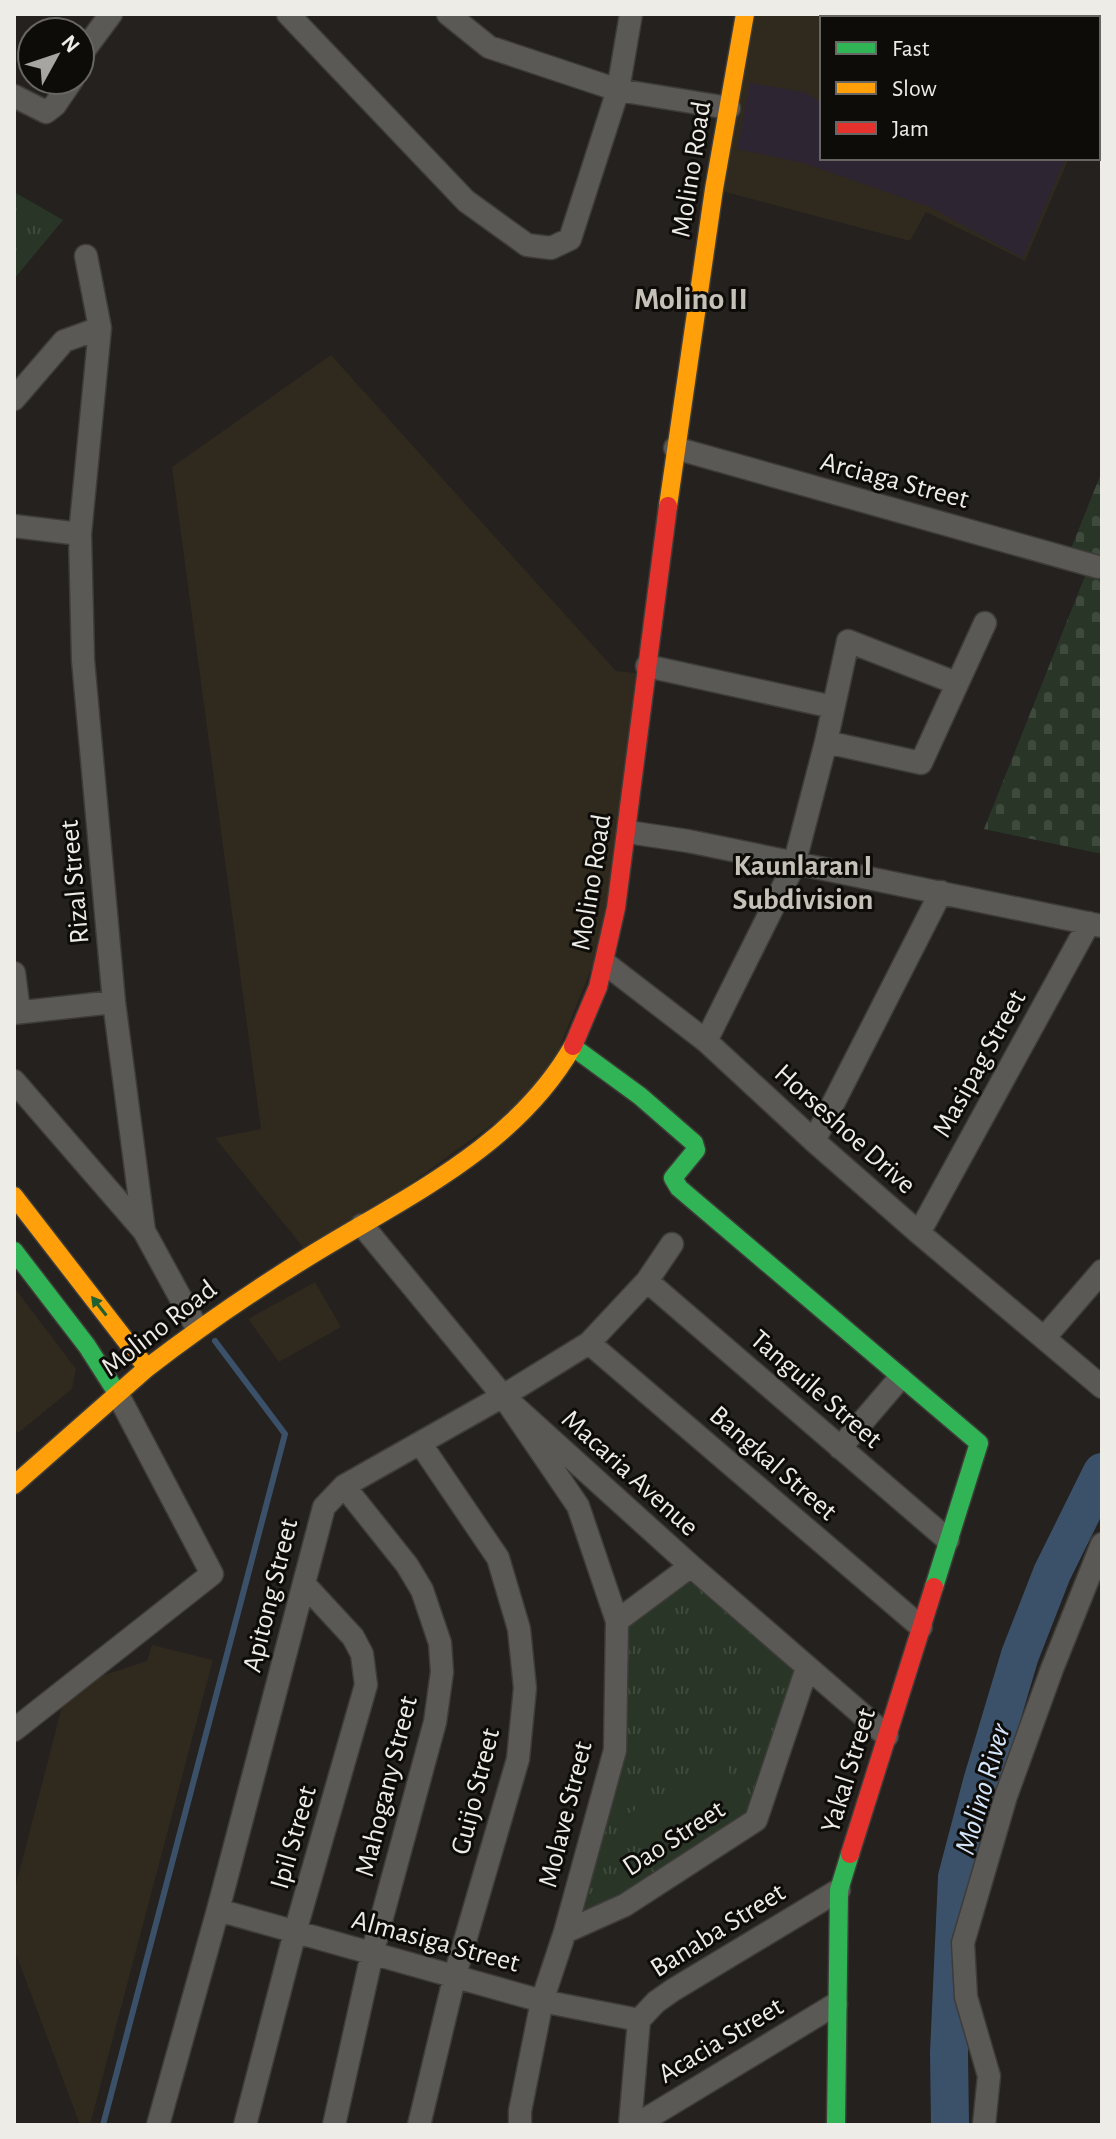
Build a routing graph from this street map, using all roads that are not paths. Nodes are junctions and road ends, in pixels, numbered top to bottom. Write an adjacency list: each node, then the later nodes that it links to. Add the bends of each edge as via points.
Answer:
1 (111, 14): 6 (street)
2 (288, 14): 7 (street, via 466,201 527,245 551,248 570,239)
3 (448, 14): 7 (street, via 489,47)
4 (631, 14): 7 (street)
5 (745, 14): 10 (main road, Molino Road)
6 (96, 34)
7 (618, 90): 10 (street)
8 (14, 96): 9 (street, via 46,112)
9 (61, 96)
10 (729, 108): 14 (main road, Molino Road)
11 (86, 256): 12 (street, Rizal Street)
12 (100, 328): 13 (street, via 64,341); 16 (street, Rizal Street)
13 (14, 399)
14 (675, 448): 17 (street, Arciaga Street); 19 (main road, Molino Road)
15 (14, 526): 16 (street)
16 (80, 534): 29 (street, Rizal Street, via 83,660)
17 (1098, 567)
18 (985, 623): 20 (street)
19 (647, 666): 21 (street); 23 (main road, Molino Road)
20 (956, 683): 21 (street, via 848,641); 22 (street, via 921,763)
21 (833, 707): 22 (street)
22 (826, 742): 24 (street)
23 (628, 832): 24 (street); 27 (main road, Molino Road)
24 (794, 865): 25 (street); 31 (street)
25 (941, 892): 26 (street); 34 (street)
26 (1095, 924): 38 (street, Masipag Street)
27 (606, 964): 31 (street, Horseshoe Drive); 32 (main road, Molino Road)
28 (14, 973): 30 (street)
29 (114, 1002): 30 (street); 37 (street, Rizal Street)
30 (16, 1012)
31 (706, 1041): 34 (street, Horseshoe Drive)
32 (573, 1047): 36 (main road, Molino Road, via 543,1088 486,1144); 47 (main road, via 694,1143 692,1156 675,1171 679,1188)
33 (14, 1081): 37 (street)
34 (814, 1141): 38 (street, Horseshoe Drive)
35 (14, 1196): 46 (main road, one-way to 35)
36 (362, 1225): 43 (main road, Molino Road); 50 (street, Macaria Avenue)
37 (144, 1231): 43 (street)
38 (919, 1233): 44 (street, Horseshoe Drive)
39 (672, 1244): 42 (street, Apitong Street)
40 (14, 1251): 49 (main road)
41 (1102, 1271): 44 (street)
42 (647, 1281): 45 (street, Apitong Street); 52 (street, Tanguile Street)
43 (197, 1328): 46 (main road, Molino Road)
44 (1045, 1337): 48 (street, Horseshoe Drive)
45 (589, 1343): 50 (street, Apitong Street); 60 (street, Bangkal Street)
46 (147, 1368): 49 (main road, Molino Road)
47 (900, 1378): 52 (street); 55 (main road, Yakal Street, via 979,1443)
48 (1102, 1387)
49 (117, 1393): 53 (main road, Molino Road); 62 (street, via 212,1574)
50 (503, 1396): 51 (street, Apitong Street); 57 (street, Macaria Avenue); 59 (street, Molave Street, via 578,1506)
51 (420, 1443): 54 (street, Apitong Street); 69 (street, Guijo Street, via 498,1558 519,1629 525,1688 518,1759)
52 (840, 1448): 55 (street, Tanguile Street)
53 (14, 1485)
54 (344, 1486): 58 (street, Apitong Street, via 320,1516); 68 (street, Mahogany Street, via 422,1590 440,1643 442,1672 435,1722)
55 (948, 1540): 60 (main road, Yakal Street)
56 (1102, 1544): 80 (street, via 1006,1796 963,1943 966,1997 989,2076)
57 (691, 1566): 59 (street); 61 (street, Macaria Avenue)
58 (304, 1584): 65 (street, Apitong Street); 66 (street, Ipil Street, via 353,1637 362,1654 366,1685)
59 (617, 1621): 67 (street, Molave Street, via 615,1750)
60 (921, 1627): 63 (main road, Yakal Street)
61 (807, 1668): 63 (street, Macaria Avenue); 67 (street, Dao Street, via 756,1820 625,1905)
62 (14, 1730)
63 (887, 1736): 64 (main road, Yakal Street)
64 (839, 1890): 71 (main road, Yakal Street); 72 (street, Banaba Street, via 673,1990)
65 (218, 1910): 66 (street, Almasiga Street); 74 (street, Apitong Street)
66 (295, 1932): 68 (street, Almasiga Street); 75 (street, Ipil Street)
67 (565, 1932): 70 (street, Molave Street)
68 (372, 1954): 69 (street, Almasiga Street); 76 (street, Mahogany Street)
69 (455, 1975): 70 (street, Almasiga Street); 77 (street, Guijo Street)
70 (542, 2001): 72 (street, Almasiga Street); 78 (street, Molave Street)
71 (836, 2004): 73 (main road, Yakal Street); 79 (street, Acacia Street)
72 (639, 2020): 79 (street)
73 (833, 2123)
74 (158, 2125)
75 (245, 2125)
76 (334, 2125)
77 (419, 2125)
78 (520, 2125)
79 (633, 2125)
80 (984, 2125)

